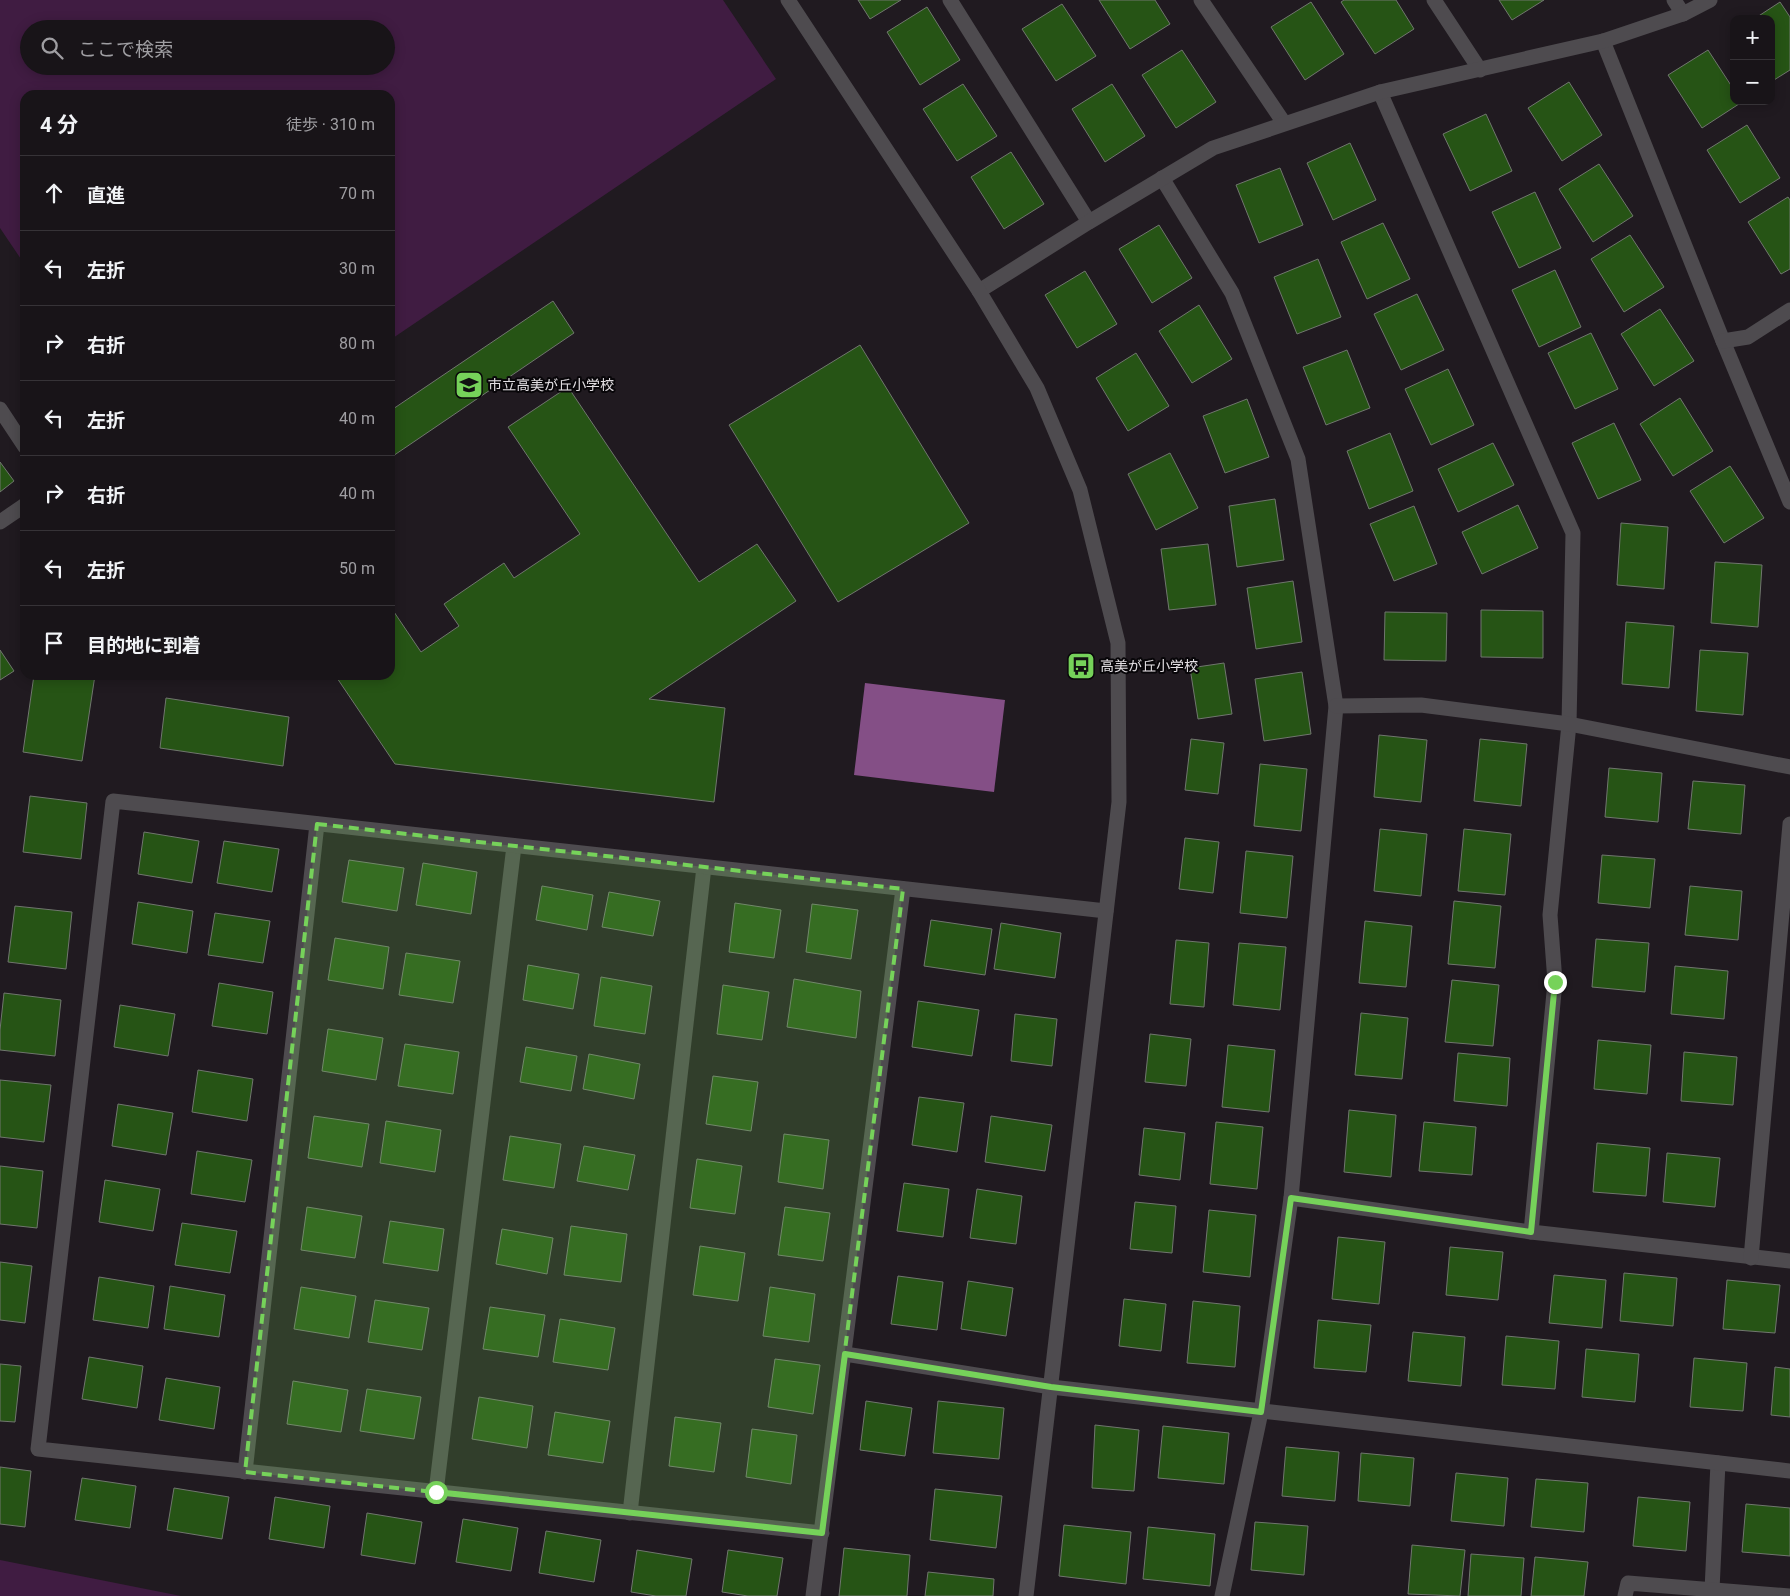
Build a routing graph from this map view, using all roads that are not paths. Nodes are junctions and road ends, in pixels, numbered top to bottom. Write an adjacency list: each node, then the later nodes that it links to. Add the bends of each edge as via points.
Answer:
1 (788, 0): 14 (street)
2 (950, 0): 13 (street)
3 (1201, 0): 11 (street)
4 (1434, 0): 9 (street)
5 (1674, 0): 7 (street)
6 (1710, 0): 7 (street)
7 (1684, 14): 8 (street)
8 (1603, 41): 9 (street); 16 (street)
9 (1480, 70): 10 (street)
10 (1380, 92): 11 (street); 23 (street, via 1574,533)
11 (1284, 123): 12 (street, via 1213,148)
12 (1162, 178): 13 (street); 22 (street, via 1232,293 1298,459)
13 (1089, 222): 14 (street)
14 (979, 291): 30 (street, via 1037,388 1080,490 1118,643 1119,802)
15 (1790, 310): 16 (street, via 1748,338)
16 (1723, 341): 19 (street)
17 (0, 409): 18 (street)
18 (20, 440)
19 (1790, 502)
20 (20, 508): 21 (street)
21 (0, 522)
22 (1336, 706): 23 (street, via 1421,705); 31 (street)
23 (1568, 724): 24 (street); 32 (street, via 1550,915 1555,982)
24 (1790, 767)
25 (316, 824): 27 (street); 40 (street); 40 (street, via 113,802 38,1449)
26 (1790, 824): 33 (street)
27 (514, 846): 28 (street); 41 (street)
28 (704, 867): 29 (street); 42 (street)
29 (903, 889): 30 (street); 35 (street)
30 (1106, 911): 36 (street)
31 (1291, 1198): 32 (street); 37 (street)
32 (1531, 1232): 33 (street)
33 (1751, 1258): 34 (street)
34 (1790, 1261)
35 (845, 1354): 36 (street); 43 (street)
36 (1051, 1387): 37 (street); 46 (street)
37 (1261, 1412): 38 (street); 47 (street)
38 (1718, 1463): 39 (street); 44 (street)
39 (1790, 1471)
40 (245, 1472): 41 (street)
41 (436, 1492): 42 (street)
42 (630, 1513): 43 (street)
43 (822, 1533): 45 (street)
44 (1712, 1590): 48 (street, via 1628,1583); 49 (street)
45 (814, 1596)
46 (1026, 1596)
47 (1222, 1596)
48 (1625, 1596)
49 (1790, 1596)

